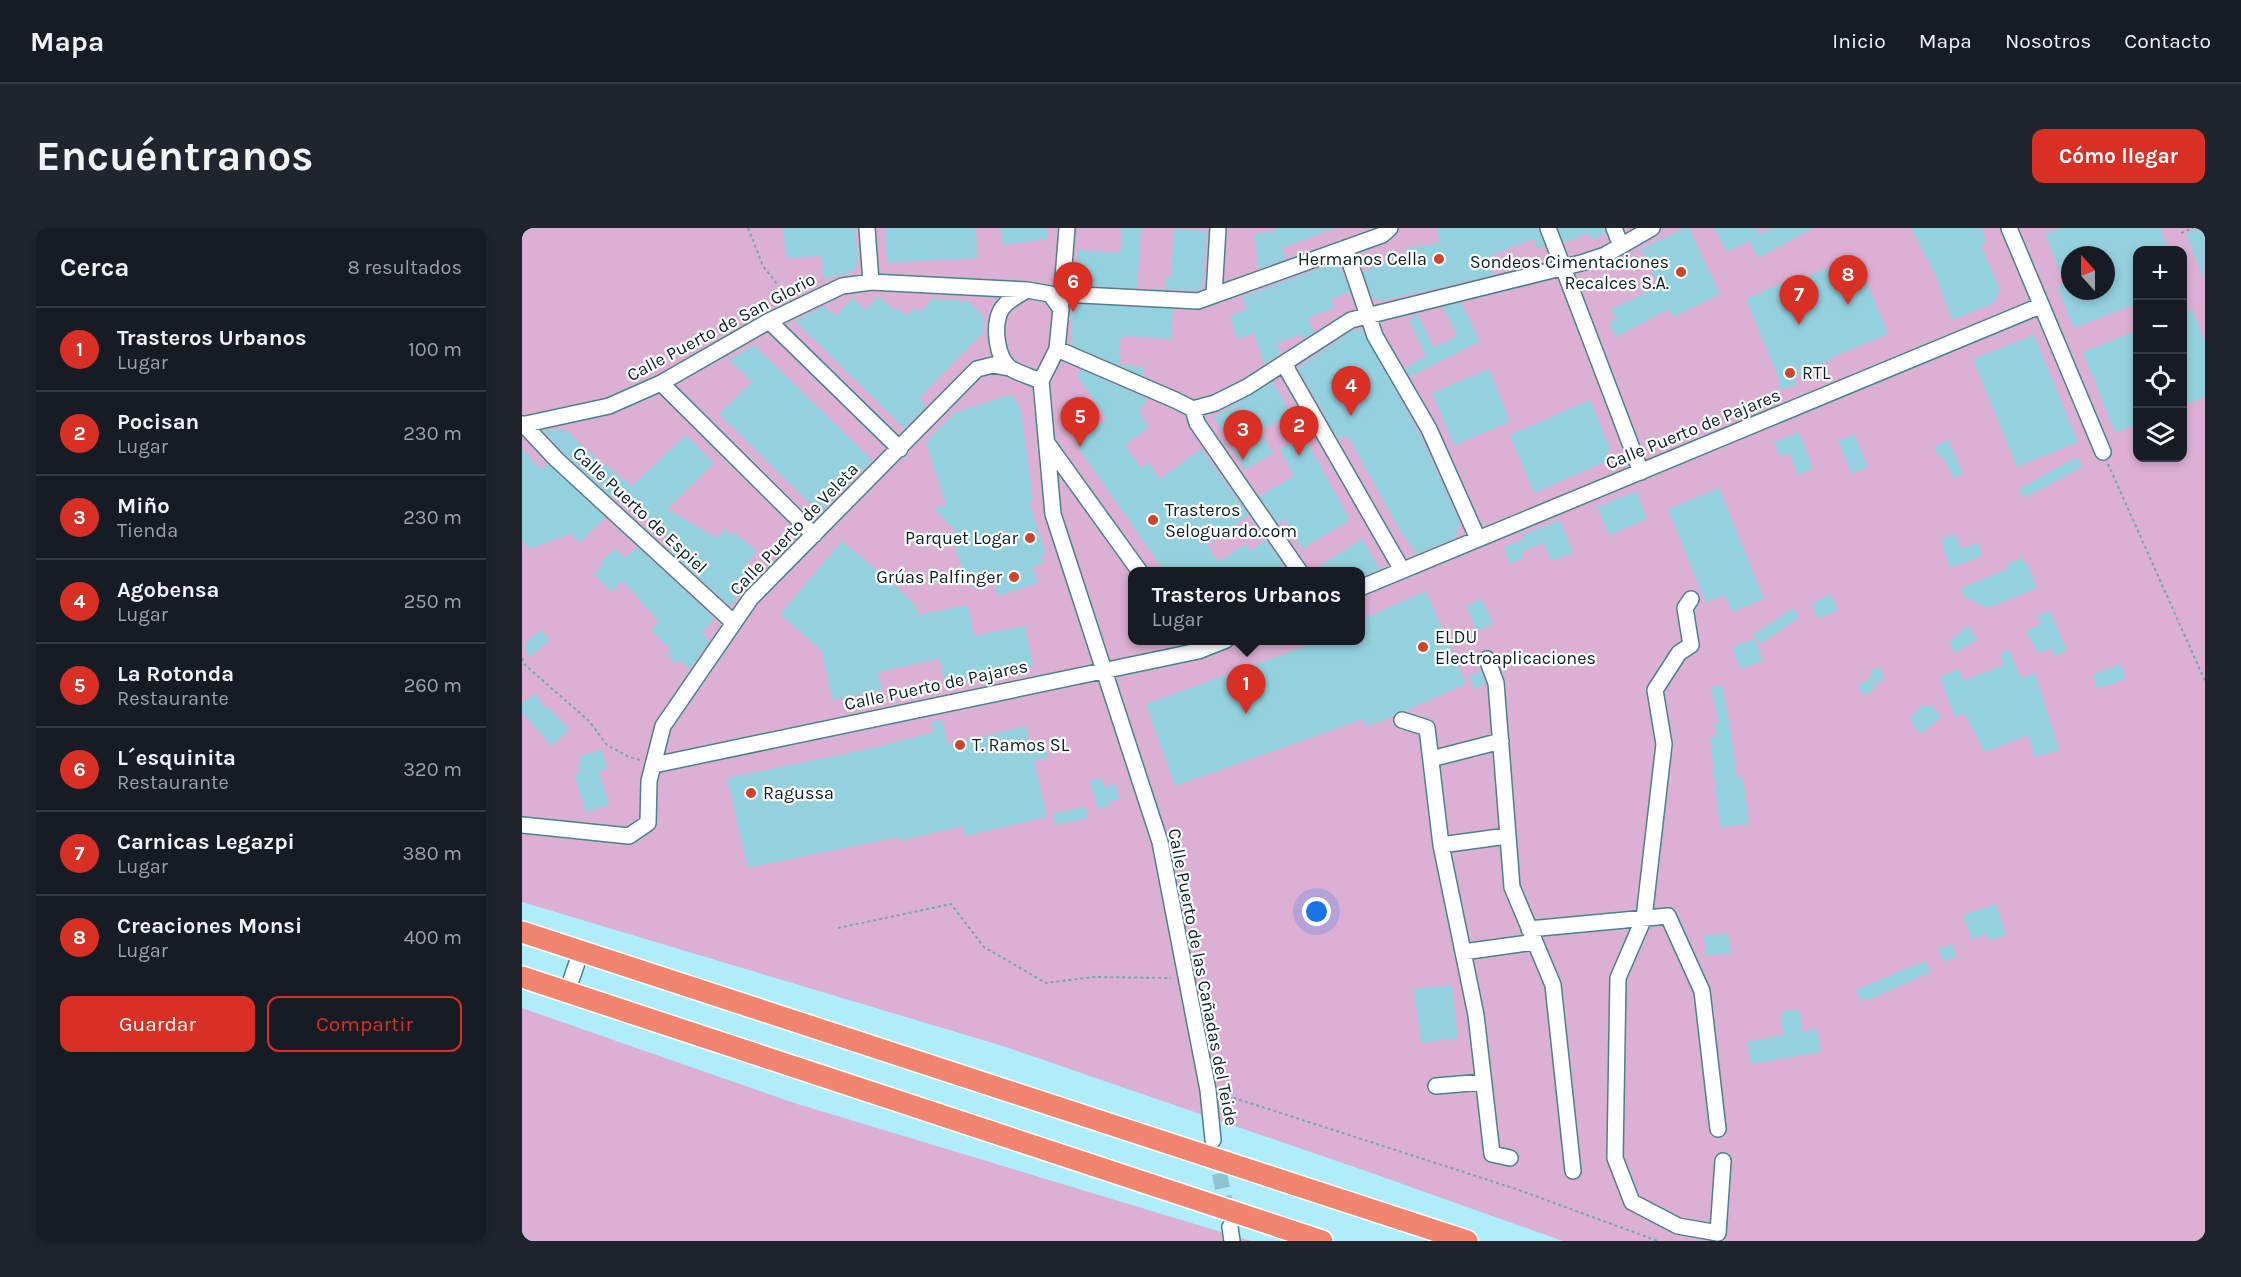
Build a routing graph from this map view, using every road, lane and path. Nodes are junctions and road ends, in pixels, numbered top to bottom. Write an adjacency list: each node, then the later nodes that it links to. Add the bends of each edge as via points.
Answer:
1 (748, 228): 22 (path, via 763,266)
2 (867, 228): 16 (street)
3 (1067, 228): 15 (street)
4 (1218, 228): 19 (street)
5 (1390, 228): 13 (street, via 1382,235)
6 (1548, 228): 14 (street)
7 (1614, 228): 12 (street)
8 (1652, 228): 12 (street)
9 (2009, 228): 21 (street)
10 (2193, 228): 11 (path)
11 (2181, 233)
12 (1621, 246): 14 (street)
13 (1345, 248): 19 (street); 24 (street)
14 (1562, 268): 24 (street); 36 (street)
15 (1064, 270): 18 (street, via 1056,283); 20 (street)
16 (871, 282): 17 (street, Calle Puerto de San Glorio); 22 (street, Calle Puerto de San Glorio, via 842,286)
17 (977, 287): 18 (street, Calle Puerto de San Glorio); 23 (street)
18 (1034, 290): 20 (street); 23 (street, via 1008,303)
19 (1214, 295): 20 (street, via 1198,301)
20 (1061, 302): 26 (street)
21 (2040, 306): 35 (street); 36 (street, Calle Puerto de Pajares)
22 (796, 307): 25 (street, Calle Puerto de San Glorio)
23 (1000, 312): 28 (street, via 997,339)
24 (1367, 314): 27 (street); 38 (street, via 1375,336 1429,429)
25 (769, 321): 30 (street, Calle Puerto de San Glorio); 34 (street)
26 (1057, 349): 29 (street); 31 (street)
27 (1286, 362): 31 (street, via 1247,387); 41 (street)
28 (1009, 368): 29 (street); 34 (street, Calle Puerto de Veleta, via 993,365 977,369)
29 (1041, 381): 33 (street, Calle Puerto de las Cañadas del Teide)
30 (661, 383): 32 (street, Calle Puerto de San Glorio, via 609,406); 37 (street)
31 (1193, 410): 40 (street, via 1197,423)
32 (522, 424): 44 (street, Calle Puerto de Espiel)
33 (1046, 442): 39 (street); 48 (street, Calle Puerto de las Cañadas del Teide, via 1053,514)
34 (900, 449): 37 (street, Calle Puerto de Veleta)
35 (2103, 452): 49 (path)
36 (1641, 472): 38 (street, Calle Puerto de Pajares)
37 (814, 535): 44 (street, Calle Puerto de Veleta, via 751,598)
38 (1478, 539): 41 (street, Calle Puerto de Pajares)
39 (1136, 567)
40 (1297, 567)
41 (1402, 570): 42 (street, Calle Puerto de Pajares)
42 (1365, 586)
43 (1691, 598): 57 (street, via 1685,608 1691,645 1679,653 1655,690 1664,744)
44 (734, 623): 53 (street, Calle Puerto de Veleta, via 663,726)
45 (1194, 646): 48 (street, Calle Puerto de Pajares)
46 (522, 658): 53 (path, via 524,664 590,721 607,745)
47 (1487, 659): 51 (street, via 1496,683)
48 (1105, 669): 53 (street, Calle Puerto de Pajares); 64 (street, Calle Puerto de las Cañadas del Teide, via 1160,842)
49 (2205, 681)
50 (1402, 720): 52 (street, via 1427,728)
51 (1501, 741): 52 (street); 55 (street)
52 (1431, 759): 56 (street)
53 (654, 765): 54 (street, Calle Puerto de Veleta, via 649,781 648,823 629,836)
54 (522, 825)
55 (1507, 836): 56 (street); 60 (street, via 1512,887)
56 (1441, 845): 62 (street)
57 (1644, 918): 60 (street); 69 (street, via 1668,916 1702,991); 72 (street, via 1618,978 1616,1158 1632,1202 1678,1226 1718,1233)
58 (838, 928): 64 (path, via 951,904 984,947 1046,983 1093,977)
59 (522, 932): 61 (highway)
60 (1532, 935): 62 (street); 73 (street, via 1553,985)
61 (580, 951): 65 (street); 75 (highway)
62 (1463, 952): 66 (street, via 1476,1015)
63 (522, 977): 65 (highway)
64 (1186, 978): 68 (street, Calle Puerto de las Cañadas del Teide)
65 (567, 992): 74 (highway)
66 (1483, 1082): 67 (street); 71 (street, via 1492,1154)
67 (1436, 1086)
68 (1208, 1090): 70 (street, Calle Puerto de las Cañadas del Teide); 76 (path, via 1516,1189)
69 (1718, 1129)
70 (1213, 1140)
71 (1510, 1158)
72 (1722, 1161)
73 (1573, 1171)
74 (1322, 1241)
75 (1467, 1241)
76 (1658, 1241)

